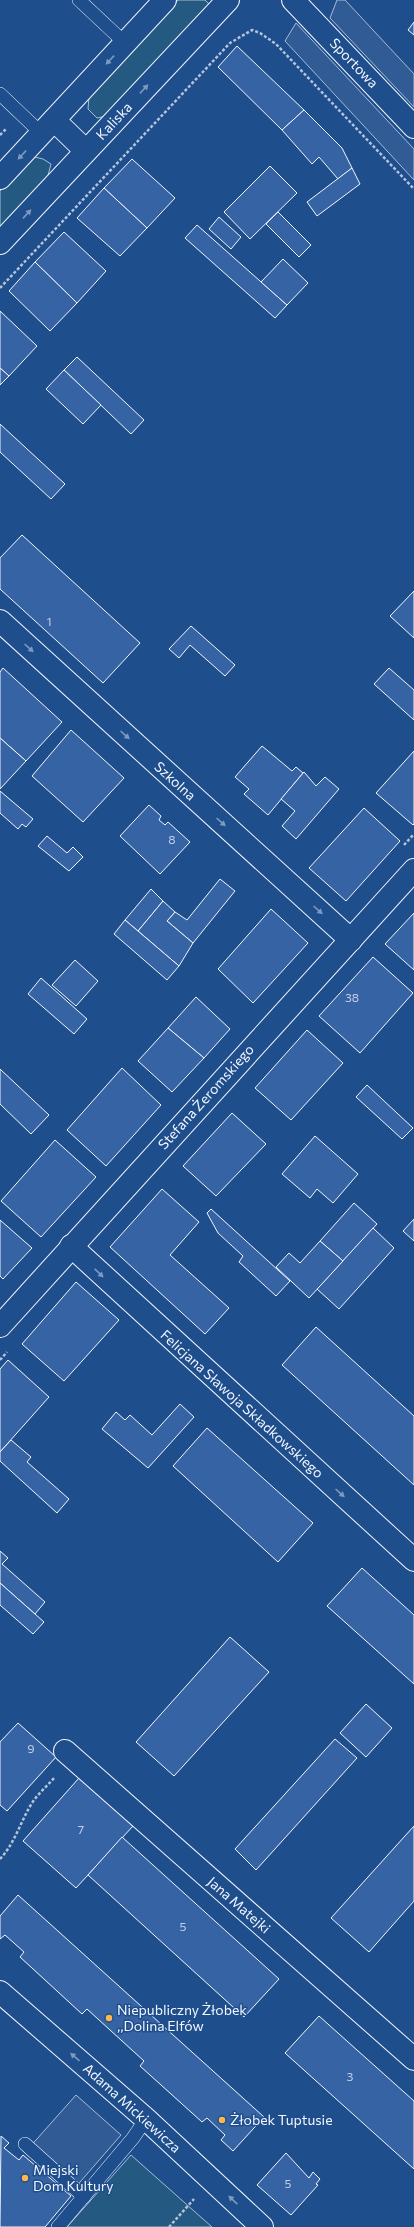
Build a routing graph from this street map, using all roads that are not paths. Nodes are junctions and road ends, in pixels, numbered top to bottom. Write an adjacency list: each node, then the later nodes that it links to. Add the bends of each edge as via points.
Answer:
1 (79, 0): 5 (lane)
2 (165, 0): 5 (street)
3 (228, 0): 9 (street, Kaliska, one-way to 3)
4 (293, 0): 8 (street, Sportowa)
5 (125, 43): 7 (street, one-way to 7)
6 (0, 94): 7 (lane)
7 (48, 127): 9 (street); 10 (street, one-way to 10)
8 (414, 127)
9 (86, 151): 11 (street, Kaliska, one-way to 9)
10 (0, 178)
11 (0, 243)
12 (0, 621): 14 (street, Szkolna, one-way to 14)
13 (414, 870): 14 (street, Stefana Żeromskiego)
14 (351, 940): 15 (street, Stefana Żeromskiego)
15 (71, 1246): 16 (street, Stefana Żeromskiego); 17 (street, Felicjana Sławoja Składkowskiego, one-way to 17)
16 (0, 1326)
17 (414, 1560)
18 (69, 1754): 20 (street, Jana Matejki)
19 (0, 1992): 21 (street, Adama Mickiewicza, one-way to 19)
20 (414, 2059)
21 (146, 2119): 23 (lane); 25 (street, Adama Mickiewicza, one-way to 21)
22 (26, 2144): 23 (lane)
23 (84, 2197): 24 (lane)
24 (58, 2227)
25 (262, 2227)

